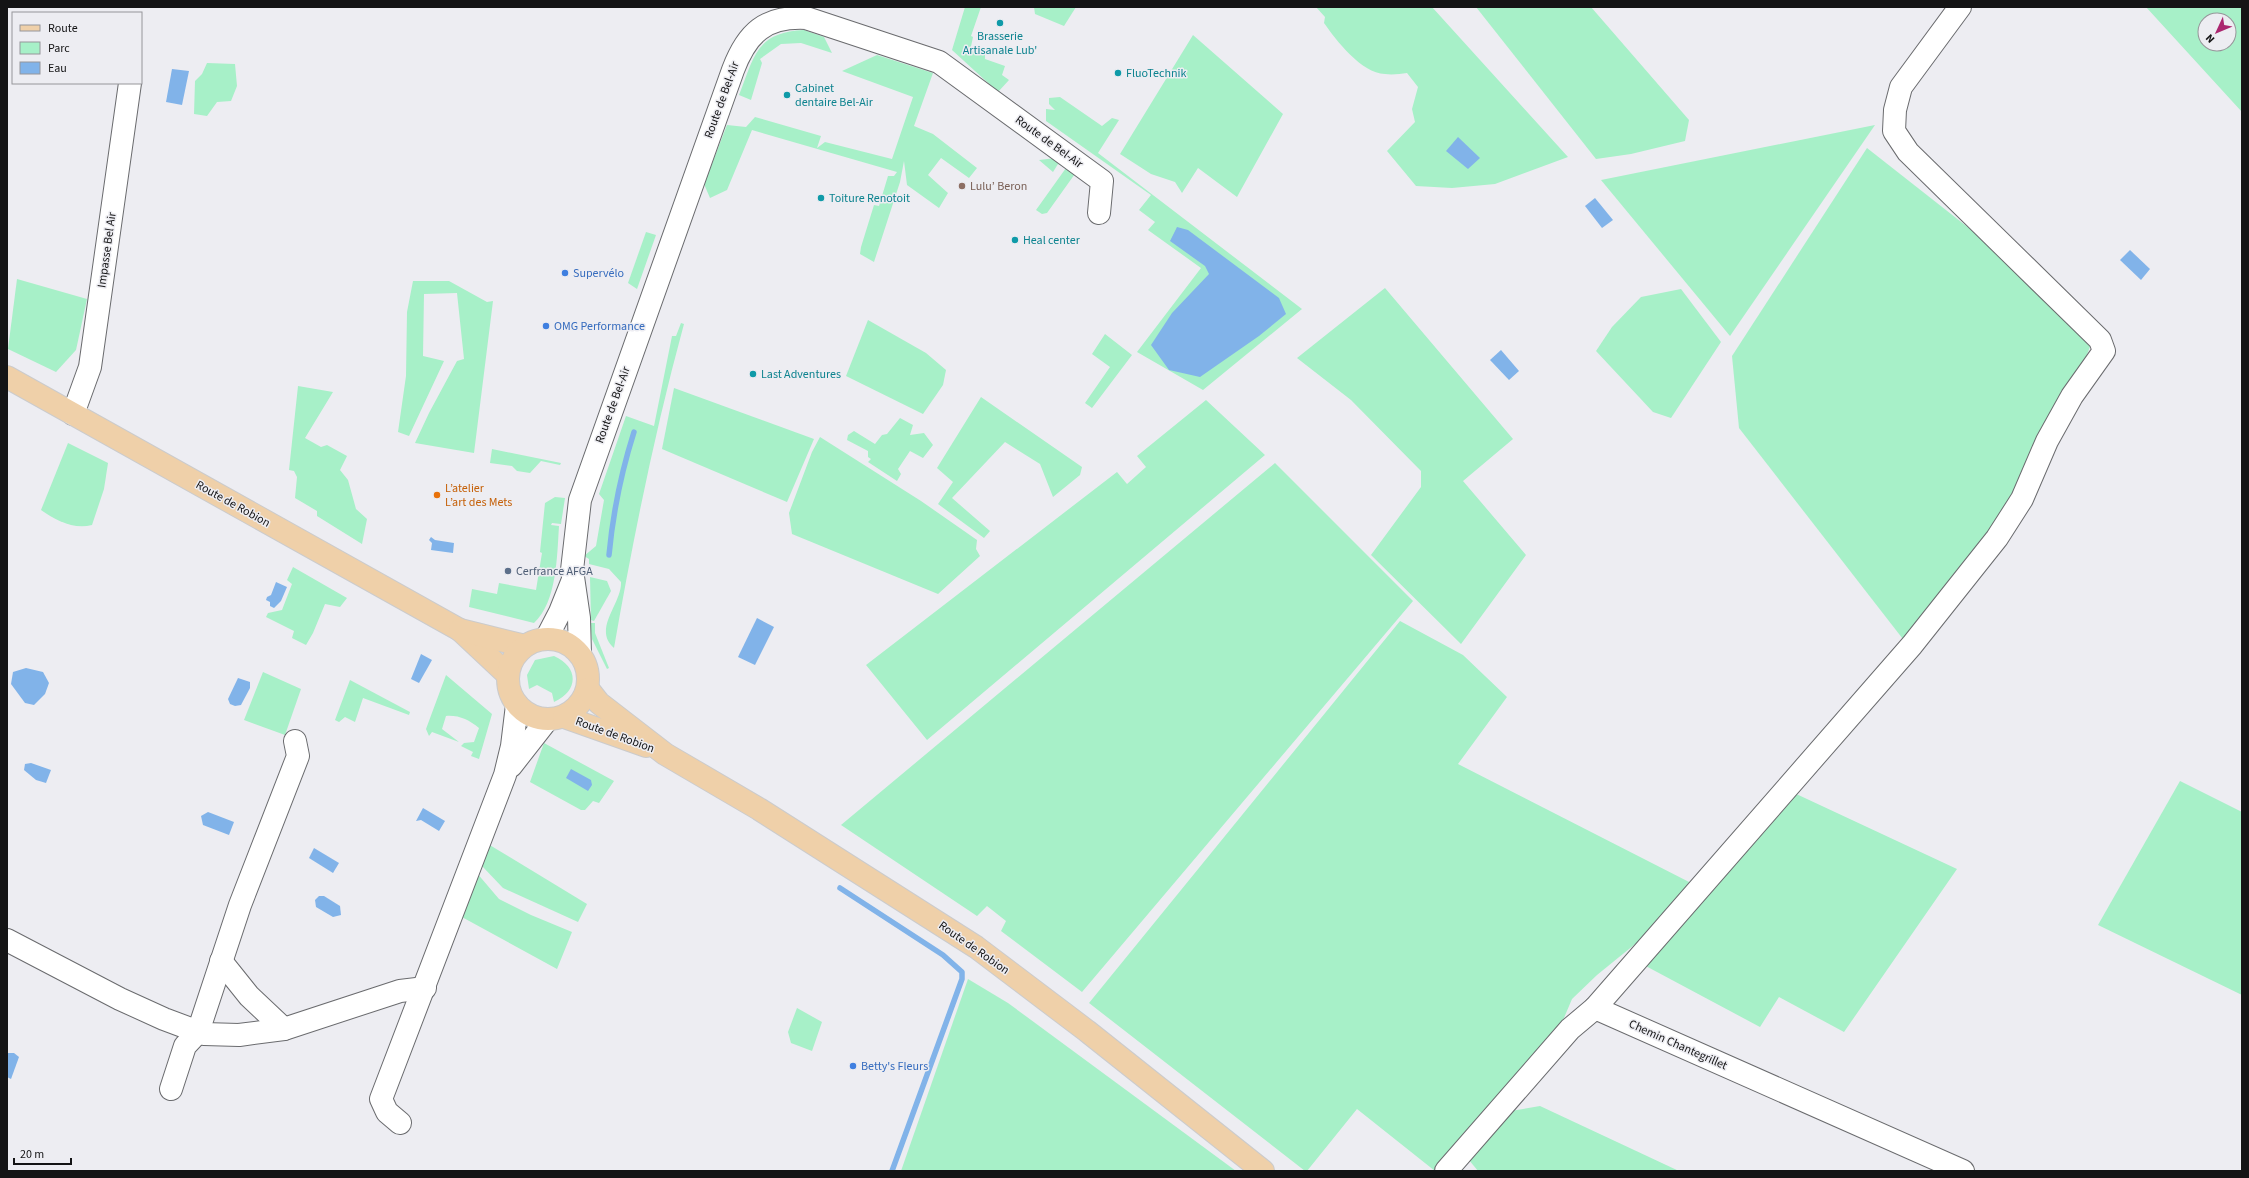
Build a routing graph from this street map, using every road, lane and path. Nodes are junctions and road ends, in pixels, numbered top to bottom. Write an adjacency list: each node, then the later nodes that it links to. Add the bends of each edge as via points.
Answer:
1 (1960, 7): 21 (street, via 1901,87 1895,110 1894,130 1908,152 2100,340 2104,351 2072,396 2047,442 2022,499 1997,538 1912,645)
2 (130, 84): 5 (street, Impasse Bel Air, via 90,367)
3 (1099, 213): 6 (street, Route de Bel-Air, via 1102,181 939,62 806,18 786,17 764,26 741,48 590,471 580,500 575,530)
4 (7, 377): 5 (main road, Route de Robion)
5 (73, 414): 7 (main road, Route de Robion)
6 (572, 581): 8 (street, Route de Bel-Air); 10 (street, Route de Bel-Air, via 579,618)
7 (460, 630): 9 (main road, Route de Robion); 11 (main road, Route de Robion)
8 (546, 639): 9 (main road); 10 (main road, via 565,643)
9 (525, 646): 11 (main road, via 517,654)
10 (580, 654): 12 (main road, via 588,671)
11 (508, 675): 13 (main road, via 512,696)
12 (588, 689): 14 (main road, via 583,701 575,710); 16 (main road, Route de Robion, via 599,703)
13 (517, 706): 14 (main road, via 536,718); 17 (street)
14 (555, 718): 16 (main road, Route de Robion); 17 (street)
15 (295, 741): 19 (street, via 298,756 240,905)
16 (666, 754): 26 (main road, Route de Robion, via 759,809 976,947)
17 (505, 775): 20 (street)
18 (7, 940): 23 (street, via 120,998)
19 (222, 961): 22 (street, via 249,996); 23 (street)
20 (424, 988): 22 (street, via 400,991); 25 (street, via 381,1099 387,1112)
21 (1595, 1008): 27 (street, via 1570,1030); 28 (street, Chemin Chantegrillet)
22 (284, 1029): 23 (street, via 239,1035)
23 (198, 1032): 24 (street, via 185,1046)
24 (171, 1089)
25 (400, 1123)
26 (1264, 1171)
27 (1446, 1171)
28 (1963, 1171)

